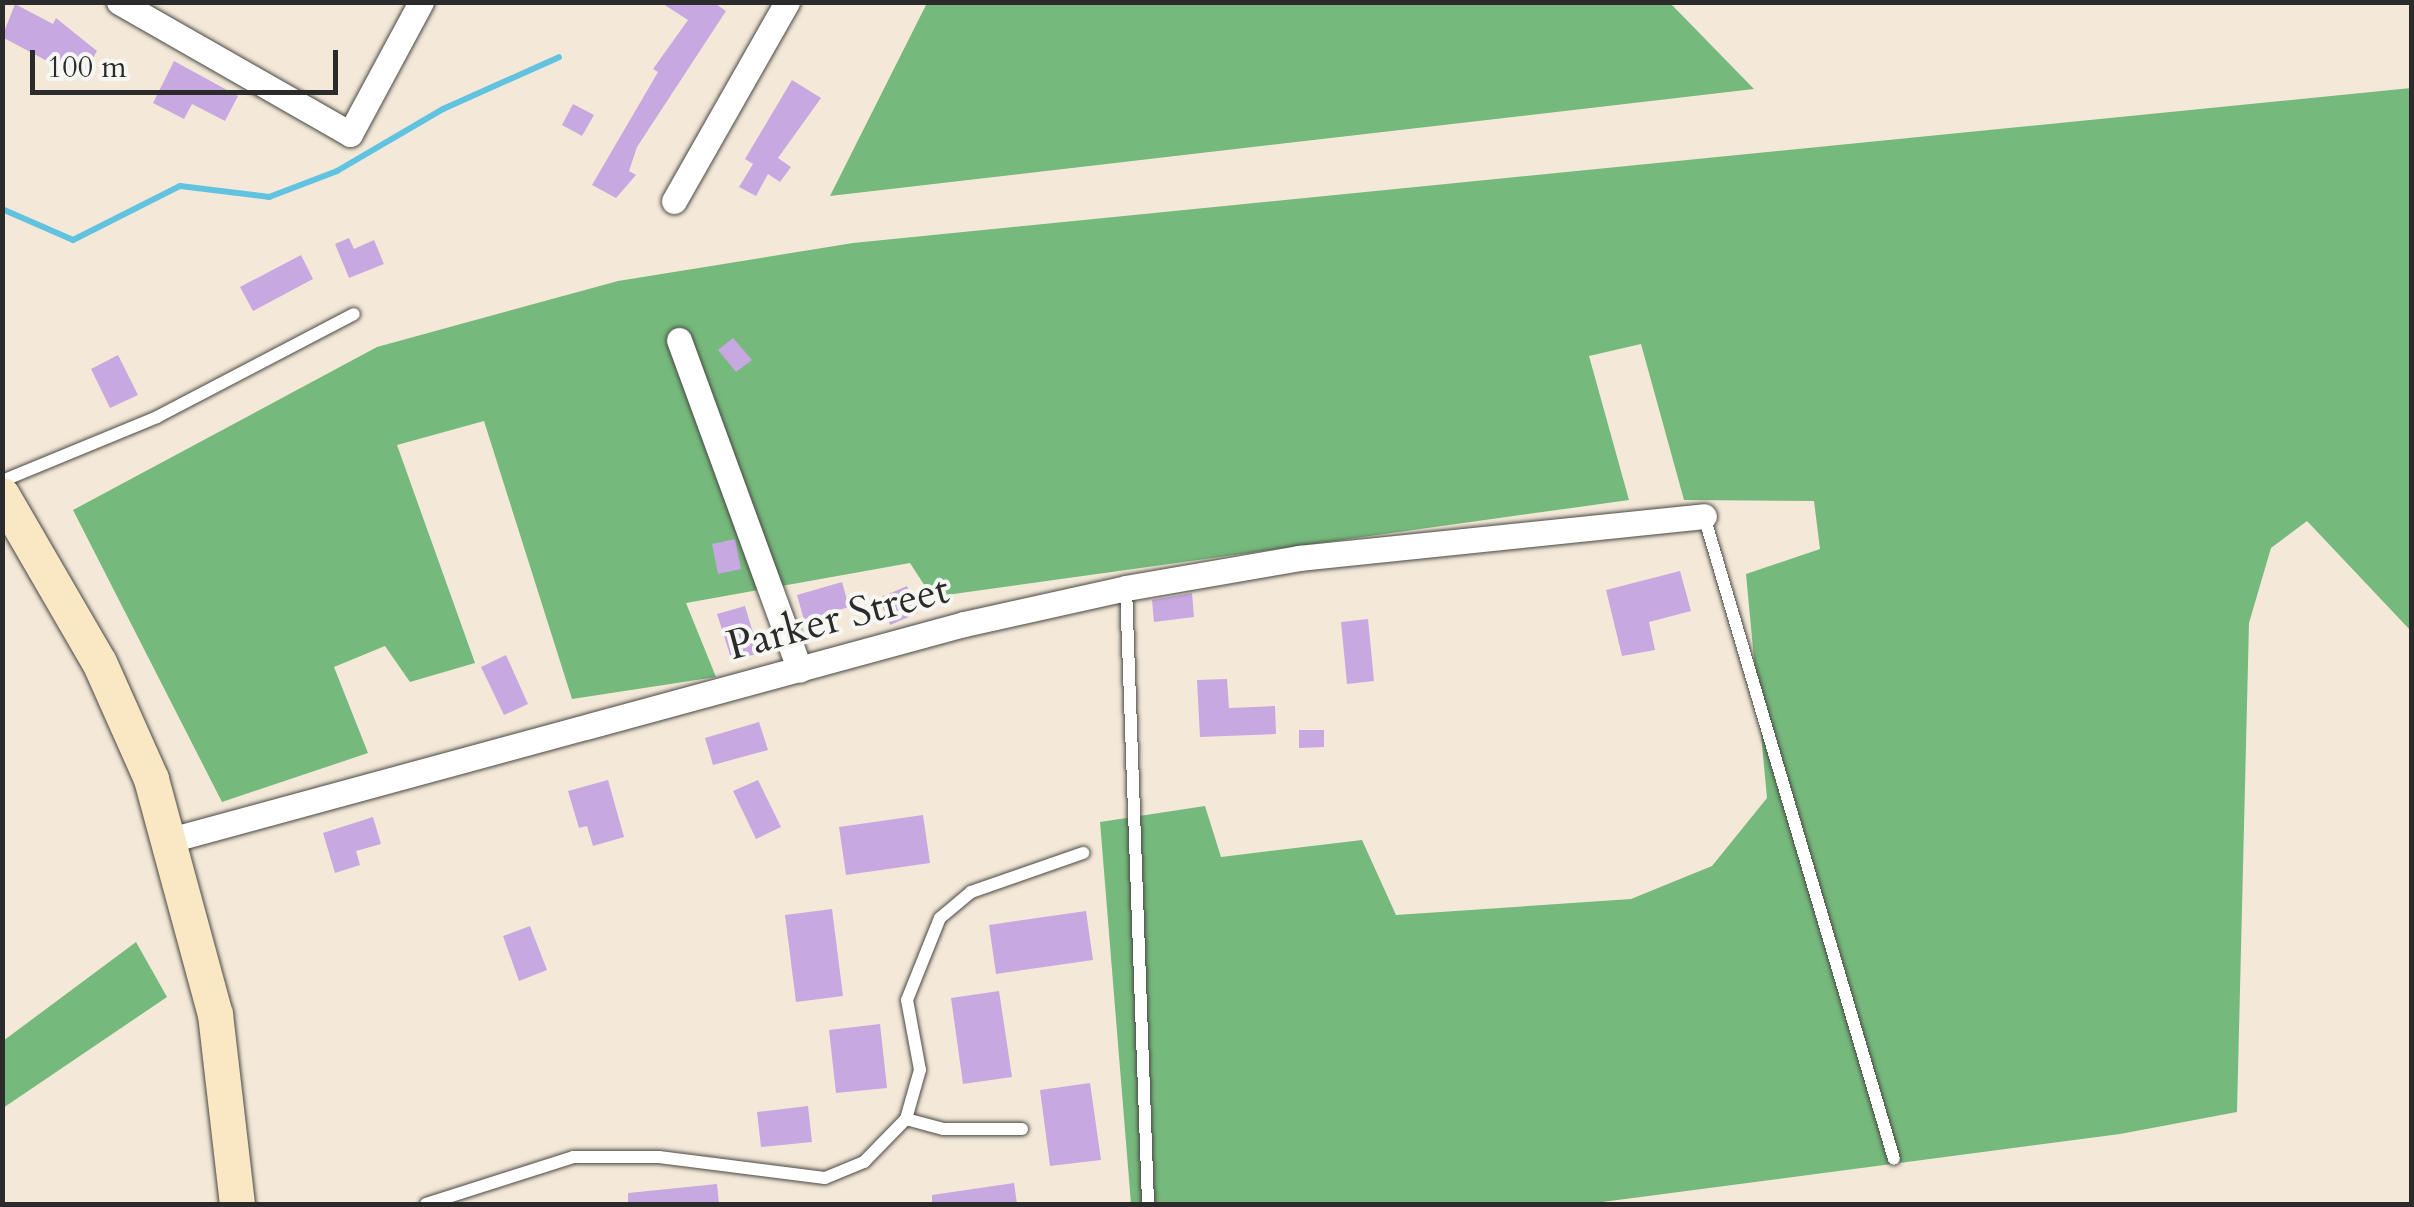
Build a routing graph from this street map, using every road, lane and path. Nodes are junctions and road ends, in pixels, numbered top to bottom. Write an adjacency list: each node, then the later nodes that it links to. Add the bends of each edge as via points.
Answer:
1 (120, 2): 2 (street, via 350,134)
2 (422, 2)
3 (787, 2): 4 (street)
4 (674, 201)
5 (354, 314): 7 (lane, via 156,418)
6 (679, 340): 11 (street)
7 (2, 481)
8 (2, 495): 12 (street, via 99,662)
9 (1704, 516): 10 (street, Parker Street, via 1248,564); 16 (lane)
10 (1126, 588): 11 (street, Parker Street); 19 (lane)
11 (800, 670): 12 (street, Parker Street)
12 (170, 840): 17 (street, via 215,1014)
13 (1084, 853): 14 (lane, via 971,892 940,918 908,1000 920,1070)
14 (906, 1120): 15 (lane, via 944,1130); 18 (lane, via 864,1162 826,1178 659,1156 573,1156)
15 (1022, 1128)
16 (1894, 1158)
17 (237, 1204)
18 (426, 1204)
19 (1148, 1204)

